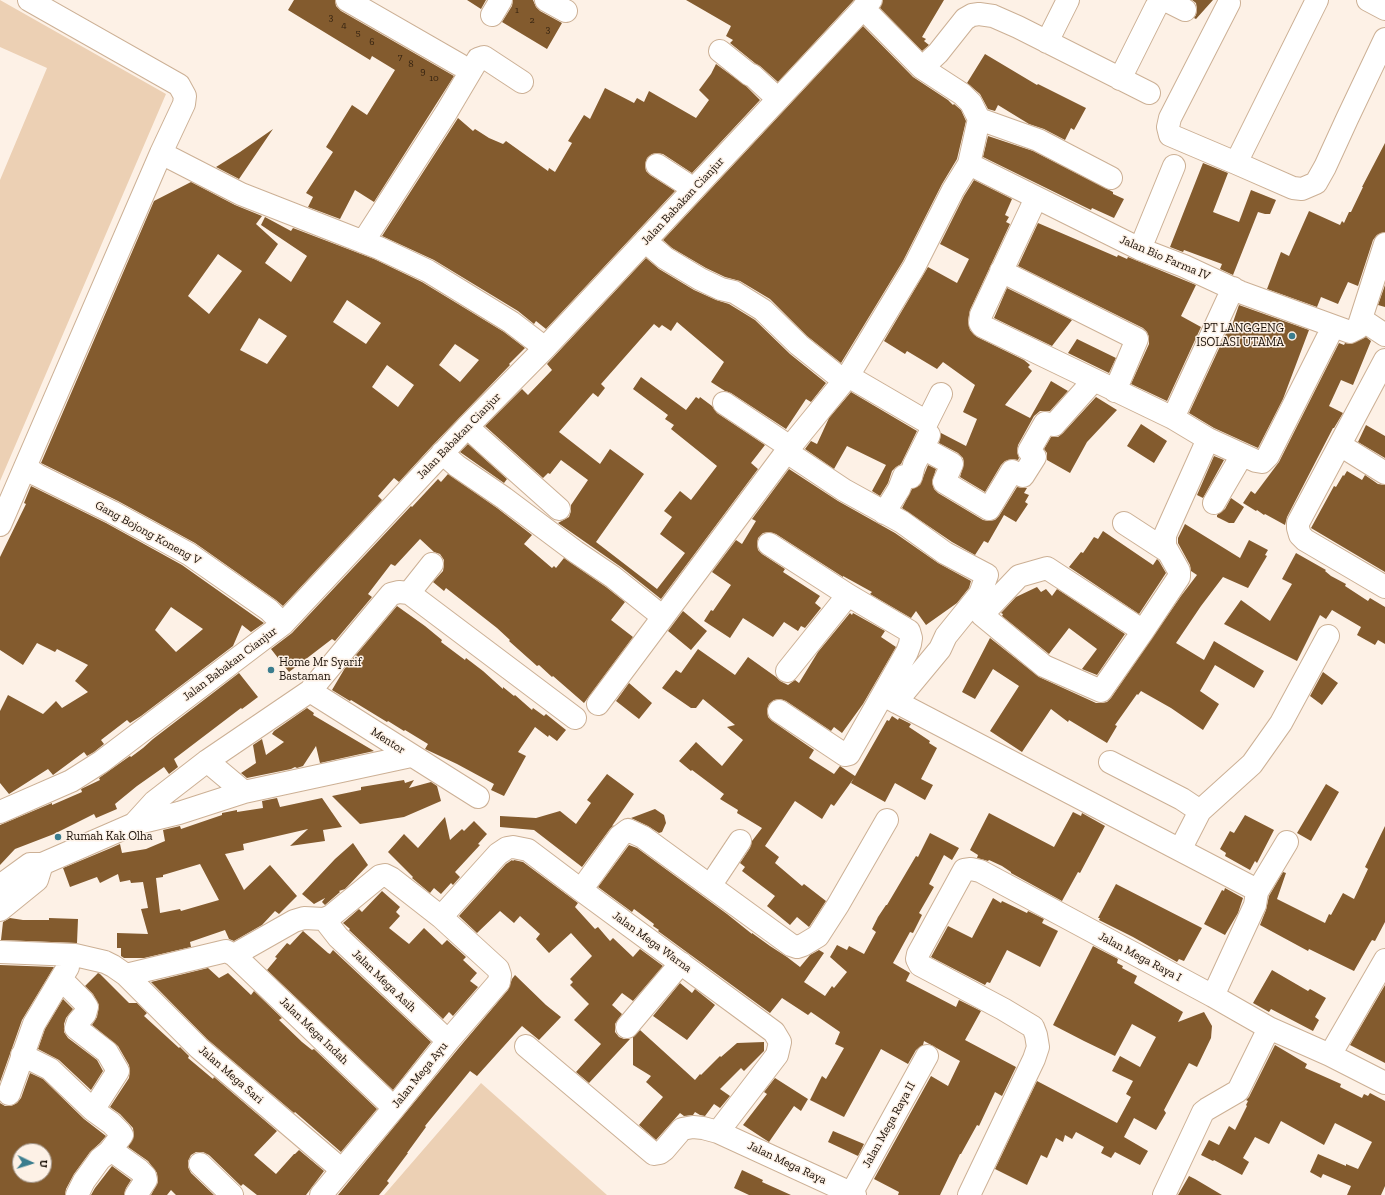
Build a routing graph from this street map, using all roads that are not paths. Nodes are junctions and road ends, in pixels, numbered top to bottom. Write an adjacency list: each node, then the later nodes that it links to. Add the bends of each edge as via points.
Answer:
1 (29, 0): 23 (street, via 179,85 186,96 184,104)
2 (347, 0): 16 (street)
3 (546, 0): 12 (street)
4 (1068, 0): 13 (street)
5 (1317, 0): 24 (street)
6 (1368, 0): 10 (street)
7 (1161, 3): 11 (street); 18 (street)
8 (1229, 3): 24 (street, via 1170,118 1168,127 1170,135)
9 (867, 4): 17 (street); 21 (street, Jalan Babakan Cianjur)
10 (1385, 9)
11 (1185, 10)
12 (566, 11)
13 (1047, 42): 17 (street, via 993,16 972,15 965,19 938,53); 18 (street)
14 (1384, 44): 24 (street, via 1316,183 1302,189 1293,188)
15 (720, 51): 21 (street)
16 (460, 66)
17 (922, 68): 22 (street, via 962,94 971,103)
18 (1120, 79): 20 (street)
19 (522, 82): 32 (street, via 484,57 478,59)
20 (1149, 93)
21 (778, 99): 29 (street, Jalan Babakan Cianjur)
22 (978, 119): 25 (street); 28 (street, via 1038,140)
23 (161, 153): 32 (street, via 241,194); 56 (street)
24 (1236, 163)
25 (969, 164): 30 (street, Jalan Bio Farma IV); 42 (street, via 914,267)
26 (657, 165): 29 (street)
27 (1174, 166): 34 (street)
28 (1111, 178)
29 (694, 189): 31 (street, Jalan Babakan Cianjur)
30 (1036, 198): 34 (street, Jalan Bio Farma IV); 35 (street)
31 (645, 241): 40 (street, Jalan Babakan Cianjur); 42 (street, via 665,258 700,279 734,292 763,310 799,345)
32 (362, 242): 40 (street, via 428,271 511,322)
33 (1385, 244): 37 (street)
34 (1140, 249): 36 (street, Jalan Bio Farma IV)
35 (1002, 271): 43 (street, via 981,315 982,326); 44 (street, via 1137,339)
36 (1233, 288): 38 (street, Jalan Bio Farma IV); 47 (street)
37 (1361, 319): 38 (street, Jalan Bio Farma IV, via 1354,331); 39 (street)
38 (1333, 327): 55 (street, via 1268,456 1262,462)
39 (1385, 335)
40 (545, 348): 49 (street, Jalan Babakan Cianjur)
41 (1385, 360): 51 (street)
42 (846, 378): 48 (street); 53 (street)
43 (1094, 380): 44 (street); 52 (street, via 1054,425 1045,423 1029,452 1035,457 1024,476 1012,471 990,509 944,482 952,464)
44 (1115, 391): 47 (street)
45 (941, 394): 48 (street)
46 (724, 403): 53 (street)
47 (1173, 418): 50 (street)
48 (927, 422): 52 (street, via 932,428)
49 (467, 426): 54 (street, Jalan Babakan Cianjur); 59 (street)
50 (1208, 439): 55 (street); 64 (street, via 1165,535)
51 (1340, 445): 57 (street); 66 (street, via 1298,523 1300,535)
52 (923, 448): 60 (street, via 914,465 912,476 904,476)
53 (789, 450): 60 (street, via 844,490); 69 (street)
54 (442, 453): 69 (street, via 613,577); 70 (street, Jalan Babakan Cianjur)
55 (1242, 455): 58 (street)
56 (25, 467): 62 (street); 70 (street, Gang Bojong Koneng V, via 189,554 269,610)
57 (1385, 473)
58 (1214, 503)
59 (559, 509)
60 (884, 513): 75 (street, via 902,522 945,553 987,575 980,594 946,636 940,649)
61 (1124, 523): 64 (street)
62 (0, 526)
63 (769, 544): 68 (street)
64 (1167, 551): 71 (street, via 1180,574)
65 (432, 564): 67 (street)
66 (1385, 587)
67 (409, 593): 74 (street, via 391,594); 78 (street)
68 (848, 594): 73 (street); 75 (street, via 909,631 911,638)
69 (663, 617): 76 (street)
70 (283, 624): 85 (street, Jalan Babakan Cianjur, via 97,756 71,781)
71 (1143, 631): 71 (street, via 1101,691 1044,666 982,615 1019,576 1047,568)
72 (1328, 636): 84 (street, via 1281,723 1252,764)
73 (787, 671)
74 (310, 691): 79 (street, Mentor); 80 (street, Mentor)
75 (890, 699): 77 (street, via 852,751 845,755); 90 (street)
76 (598, 704)
77 (779, 711)
78 (575, 718)
79 (411, 756): 82 (street, Mentor); 83 (street)
80 (207, 761): 82 (street); 87 (street, Mentor, via 154,802)
81 (1110, 762): 84 (street)
82 (244, 792): 87 (street, Mentor, via 179,813)
83 (478, 797)
84 (1200, 811): 90 (street)
85 (0, 812)
86 (887, 820): 93 (street, via 818,936 803,945 791,945)
87 (134, 824): 91 (street, Mentor)
88 (740, 840): 93 (street)
89 (1287, 842): 95 (street)
90 (1180, 850): 95 (street)
91 (42, 864): 92 (street, Mentor, via 30,864); 96 (street, via 37,880)
92 (0, 886)
93 (710, 886): 94 (street, via 643,837 628,830 620,836)
94 (581, 890): 97 (street, Jalan Mega Warna, via 528,850 507,848 498,854); 103 (street, Jalan Mega Warna)
95 (1257, 892): 106 (street, via 1255,905)
96 (0, 910)
97 (441, 917): 98 (street, via 385,875 380,876); 109 (street, Jalan Mega Ayu, via 498,969 500,975 499,982)
98 (324, 919): 101 (street, via 304,918 294,921); 109 (street, Jalan Mega Asih, via 338,937)
99 (0, 952): 100 (street, Jalan Mega Sari)
100 (75, 955): 104 (street, Jalan Mega Sari, via 105,962); 105 (street)
101 (234, 955): 104 (street, via 226,951); 116 (street, Jalan Mega Indah)
102 (1385, 960): 112 (street)
103 (681, 963): 107 (street); 118 (street, Jalan Mega Warna, via 774,1032 780,1042 777,1055)
104 (126, 975): 121 (street, Jalan Mega Sari, via 199,1048)
105 (61, 979): 111 (street, via 34,1024); 117 (street, via 87,1007 76,1028 107,1052 118,1071)
106 (1213, 996): 108 (street); 127 (street, Jalan Mega Raya I, via 980,871 964,870 917,959 920,965 1033,1027 1038,1047)
107 (627, 1026)
108 (1270, 1028): 112 (street); 128 (street, via 1238,1091 1203,1112)
109 (448, 1041): 116 (street, Jalan Mega Ayu)
110 (526, 1046): 118 (street, Jalan Mega Raya, via 654,1154 664,1150 682,1129 693,1127)
111 (22, 1055): 115 (street); 117 (street, via 50,1069)
112 (1330, 1055): 114 (street)
113 (927, 1056): 122 (street, Jalan Mega Raya II)
114 (1385, 1083)
115 (9, 1094)
116 (394, 1108): 121 (street, Jalan Mega Ayu)
117 (93, 1110): 119 (street, via 122,1135)
118 (718, 1132): 122 (street, Jalan Mega Raya)
119 (111, 1150): 123 (street, via 100,1159); 124 (street, via 145,1176 146,1180)
120 (200, 1164): 125 (street)
121 (342, 1170): 126 (street, Jalan Mega Ayu)
122 (843, 1192)
123 (77, 1195)
124 (136, 1195)
125 (232, 1195)
126 (321, 1195)
127 (969, 1195)
128 (1164, 1195)

